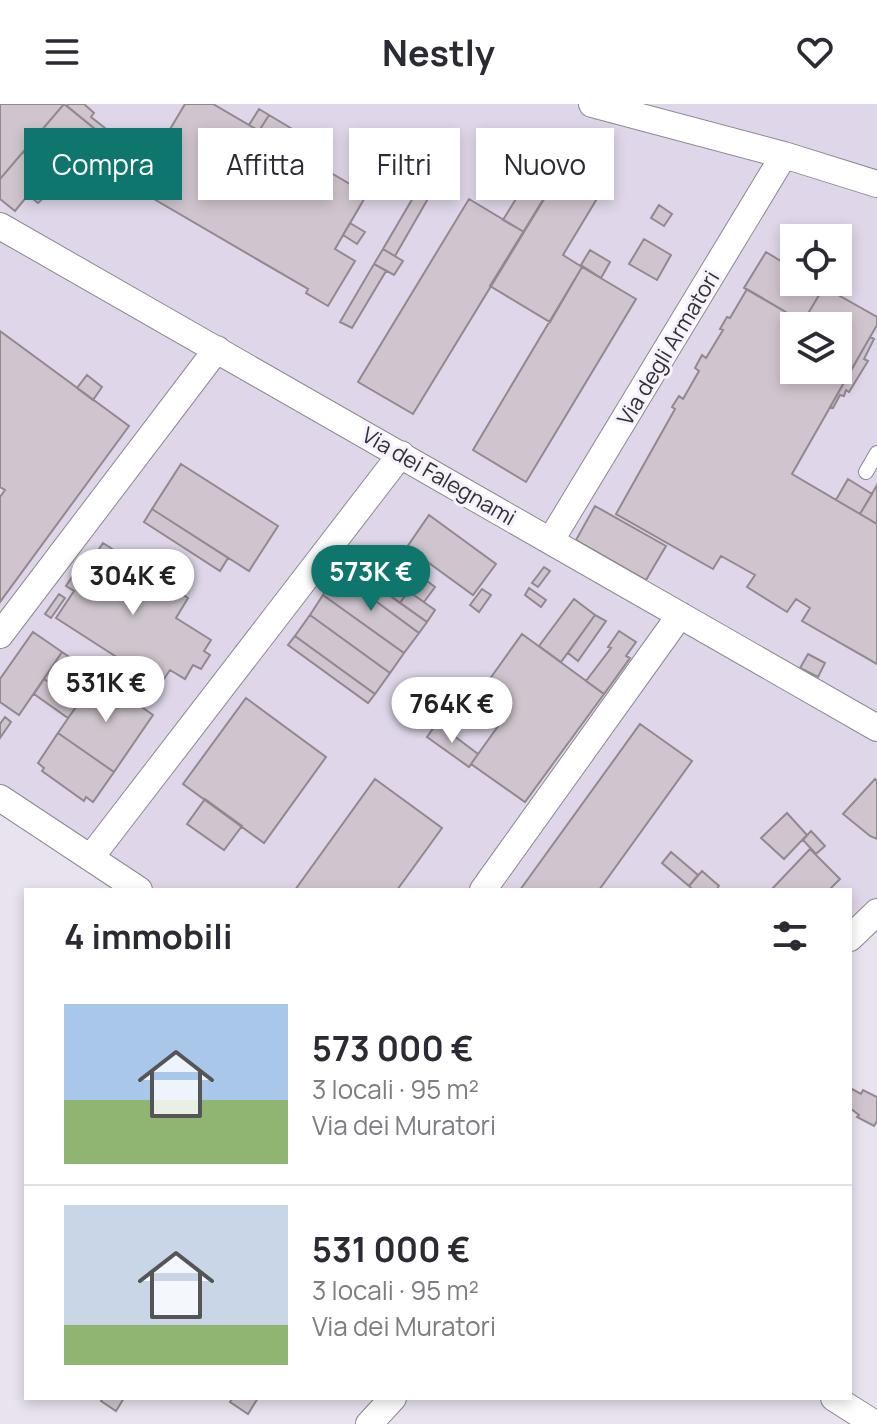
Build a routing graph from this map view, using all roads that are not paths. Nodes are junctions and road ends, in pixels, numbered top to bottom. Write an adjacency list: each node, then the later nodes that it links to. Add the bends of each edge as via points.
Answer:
1 (592, 104): 2 (street)
2 (784, 155): 3 (street); 9 (street, Via degli Armatori)
3 (877, 184)
4 (0, 226): 5 (street, Via dei Falegnami)
5 (217, 349): 7 (street, Via dei Falegnami); 11 (street)
6 (877, 453): 8 (lane)
7 (401, 454): 9 (street, Via dei Falegnami); 14 (street)
8 (866, 472)
9 (551, 540): 10 (street, Via dei Falegnami)
10 (680, 615): 12 (street, Via dei Falegnami); 16 (street)
11 (0, 635)
12 (877, 728)
13 (0, 798): 14 (street)
14 (91, 857): 15 (street)
15 (136, 888)
16 (484, 888)
17 (877, 912): 18 (street)
18 (852, 936)
19 (391, 1400): 21 (street)
20 (837, 1400): 22 (street)
21 (369, 1424)
22 (875, 1424)

